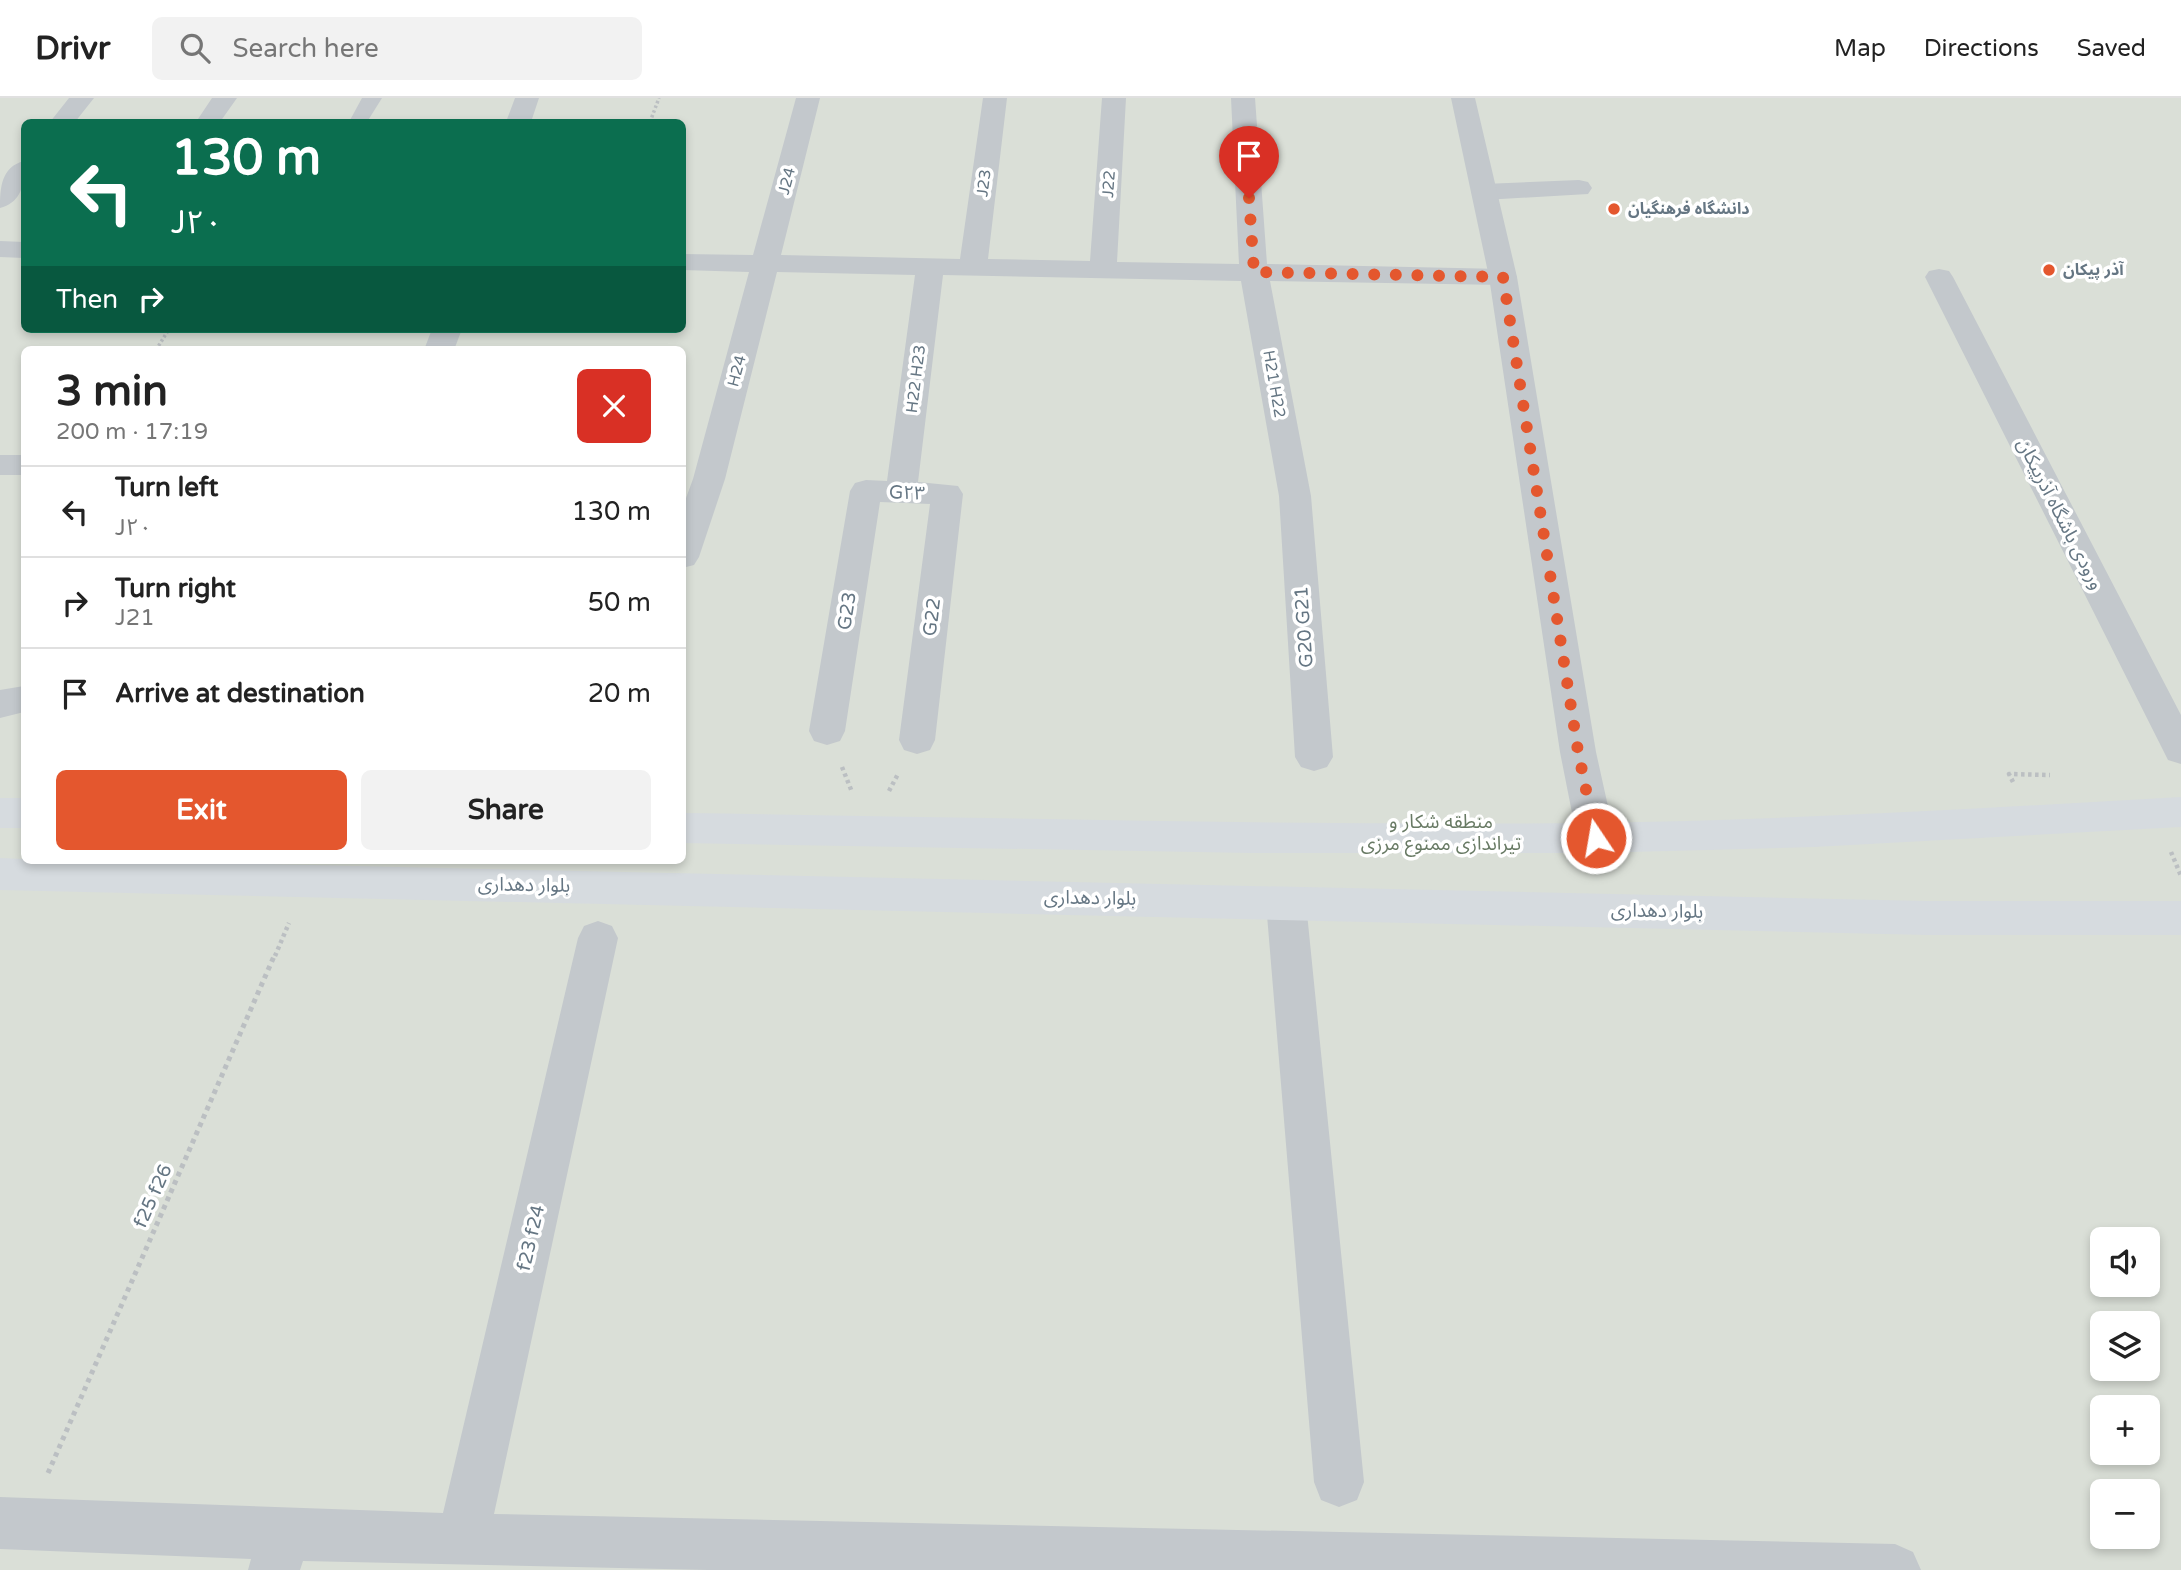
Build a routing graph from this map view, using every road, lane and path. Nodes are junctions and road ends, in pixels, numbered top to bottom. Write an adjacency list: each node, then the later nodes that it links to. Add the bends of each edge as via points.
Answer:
1 (82, 98): 11 (street)
2 (225, 98): 12 (street)
3 (372, 98): 13 (lane)
4 (527, 98): 14 (street)
5 (659, 98): 15 (path)
6 (808, 98): 23 (street, J24)
7 (995, 98): 25 (street, J23)
8 (1114, 98): 26 (street, J22)
9 (1243, 98): 27 (street, H21 H22)
10 (1463, 98): 18 (street)
11 (64, 119)
12 (210, 119)
13 (360, 119)
14 (520, 119)
15 (651, 119)
16 (21, 173): 19 (street)
17 (1579, 188): 18 (street)
18 (1484, 191): 28 (street)
19 (0, 200)
20 (0, 250): 21 (street)
21 (21, 250)
22 (686, 262): 23 (street)
23 (765, 263): 24 (street); 36 (street, H24, via 709,479)
24 (930, 266): 25 (street); 33 (street, H22 H23)
25 (973, 267): 26 (street)
26 (1103, 269): 27 (street)
27 (1254, 272): 28 (street); 35 (street, H21 H22)
28 (1503, 277): 48 (street, via 1578,751)
29 (1939, 277): 41 (street, ورودی باشگاه آذرپیکان)
30 (0, 464): 31 (street)
31 (21, 465)
32 (866, 491): 33 (street, G۲۳); 39 (street, G23)
33 (901, 493): 34 (street, G۲۳)
34 (947, 494): 40 (street, G22)
35 (1295, 496): 42 (street, G20 G21)
36 (686, 545)
37 (21, 700): 38 (street)
38 (0, 704)
39 (827, 731): 47 (path)
40 (917, 740): 47 (path)
41 (2181, 750)
42 (1314, 757)
43 (2181, 812): 48 (main road, via 1895,829)
44 (0, 813): 45 (main road)
45 (21, 813)
46 (686, 828): 47 (main road)
47 (869, 830): 48 (main road)
48 (1596, 838)
49 (0, 874): 50 (main road, بلوار دهداری)
50 (307, 881): 51 (main road, بلوار دهداری); 55 (path, f25 f26)
51 (1286, 903): 52 (main road, بلوار دهداری, via 1927,918); 54 (street)
52 (2181, 918)
53 (598, 938): 56 (street, f23 f24)
54 (1339, 1482)
55 (13, 1523): 57 (street)
56 (463, 1539): 57 (street); 58 (street)
57 (280, 1553)
58 (575, 1555): 59 (street)
59 (1895, 1570)

